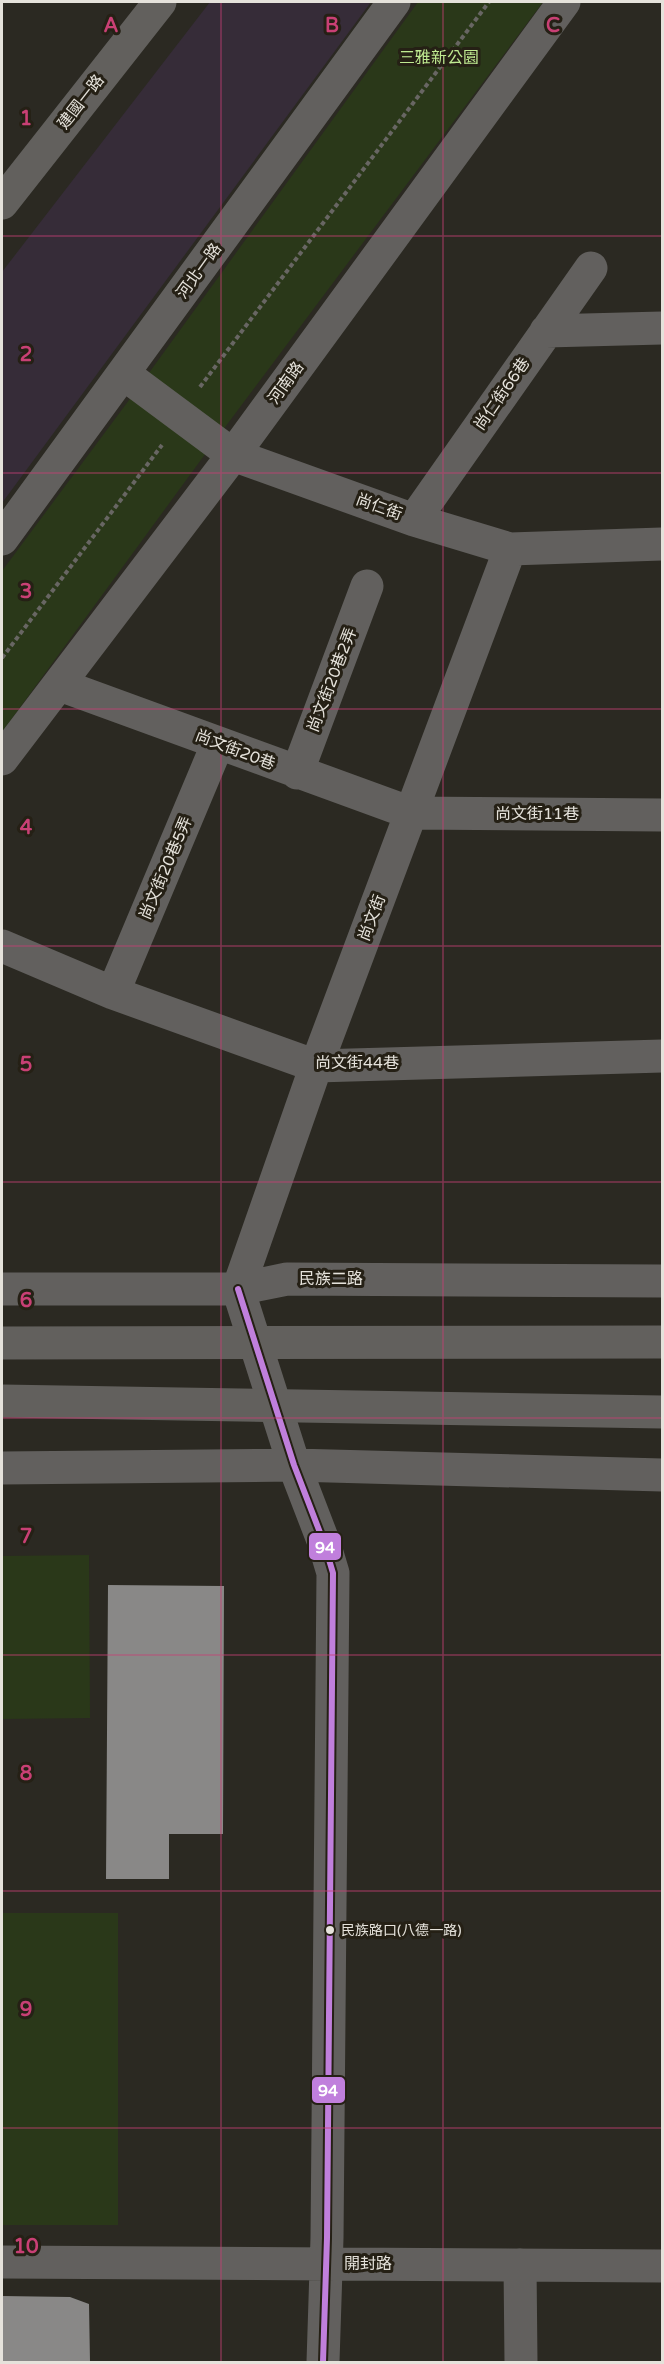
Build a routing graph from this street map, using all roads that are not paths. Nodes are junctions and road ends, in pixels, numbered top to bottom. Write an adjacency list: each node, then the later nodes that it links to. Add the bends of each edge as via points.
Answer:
1 (160, 2): 4 (main road, 建國一路)
2 (394, 2): 8 (street, 河北一路)
3 (564, 2): 9 (street, 河南路)
4 (2, 203)
5 (591, 268): 7 (street, 尚仁街66巷)
6 (663, 328): 7 (street)
7 (546, 331): 10 (street, 尚仁街66巷)
8 (124, 374): 9 (street, 尚仁街); 11 (street, 河北一路)
9 (233, 455): 10 (street, 尚仁街); 15 (street, 河南路)
10 (414, 520): 13 (street, 尚仁街)
11 (2, 539)
12 (663, 544): 13 (street, 尚仁街)
13 (510, 549): 19 (street, 尚文街)
14 (367, 586): 18 (street, 尚文街20巷2弄)
15 (60, 685): 16 (street, 尚文街20巷); 17 (street, 河南路)
16 (218, 743): 18 (street, 尚文街20巷); 22 (street, 尚文街20巷5弄)
17 (2, 759)
18 (297, 773): 19 (street, 尚文街20巷)
19 (411, 813): 20 (street, 尚文街11巷); 24 (street, 尚文街)
20 (663, 815)
21 (2, 946): 22 (street, 尚文街44巷)
22 (113, 993): 24 (street, 尚文街44巷)
23 (663, 1056): 24 (street, 尚文街44巷)
24 (316, 1066): 27 (street, 尚文街)
25 (663, 1281): 27 (street, 民族二路, via 287,1279)
26 (2, 1289): 27 (street, 民族二路)
27 (238, 1289): 30 (street)
28 (663, 1342): 30 (main road)
29 (2, 1343): 30 (main road)
30 (255, 1343): 32 (street)
31 (2, 1401): 32 (main road)
32 (275, 1406): 33 (main road); 34 (street)
33 (663, 1412)
34 (294, 1465): 35 (street); 36 (street); 38 (street, via 333,1573)
35 (2, 1468)
36 (663, 1475)
37 (2, 2262): 38 (street, 開封路)
38 (326, 2264): 39 (street, 開封路); 41 (street)
39 (520, 2265): 40 (street, 開封路); 42 (street)
40 (663, 2266)
41 (323, 2362)
42 (520, 2362)

